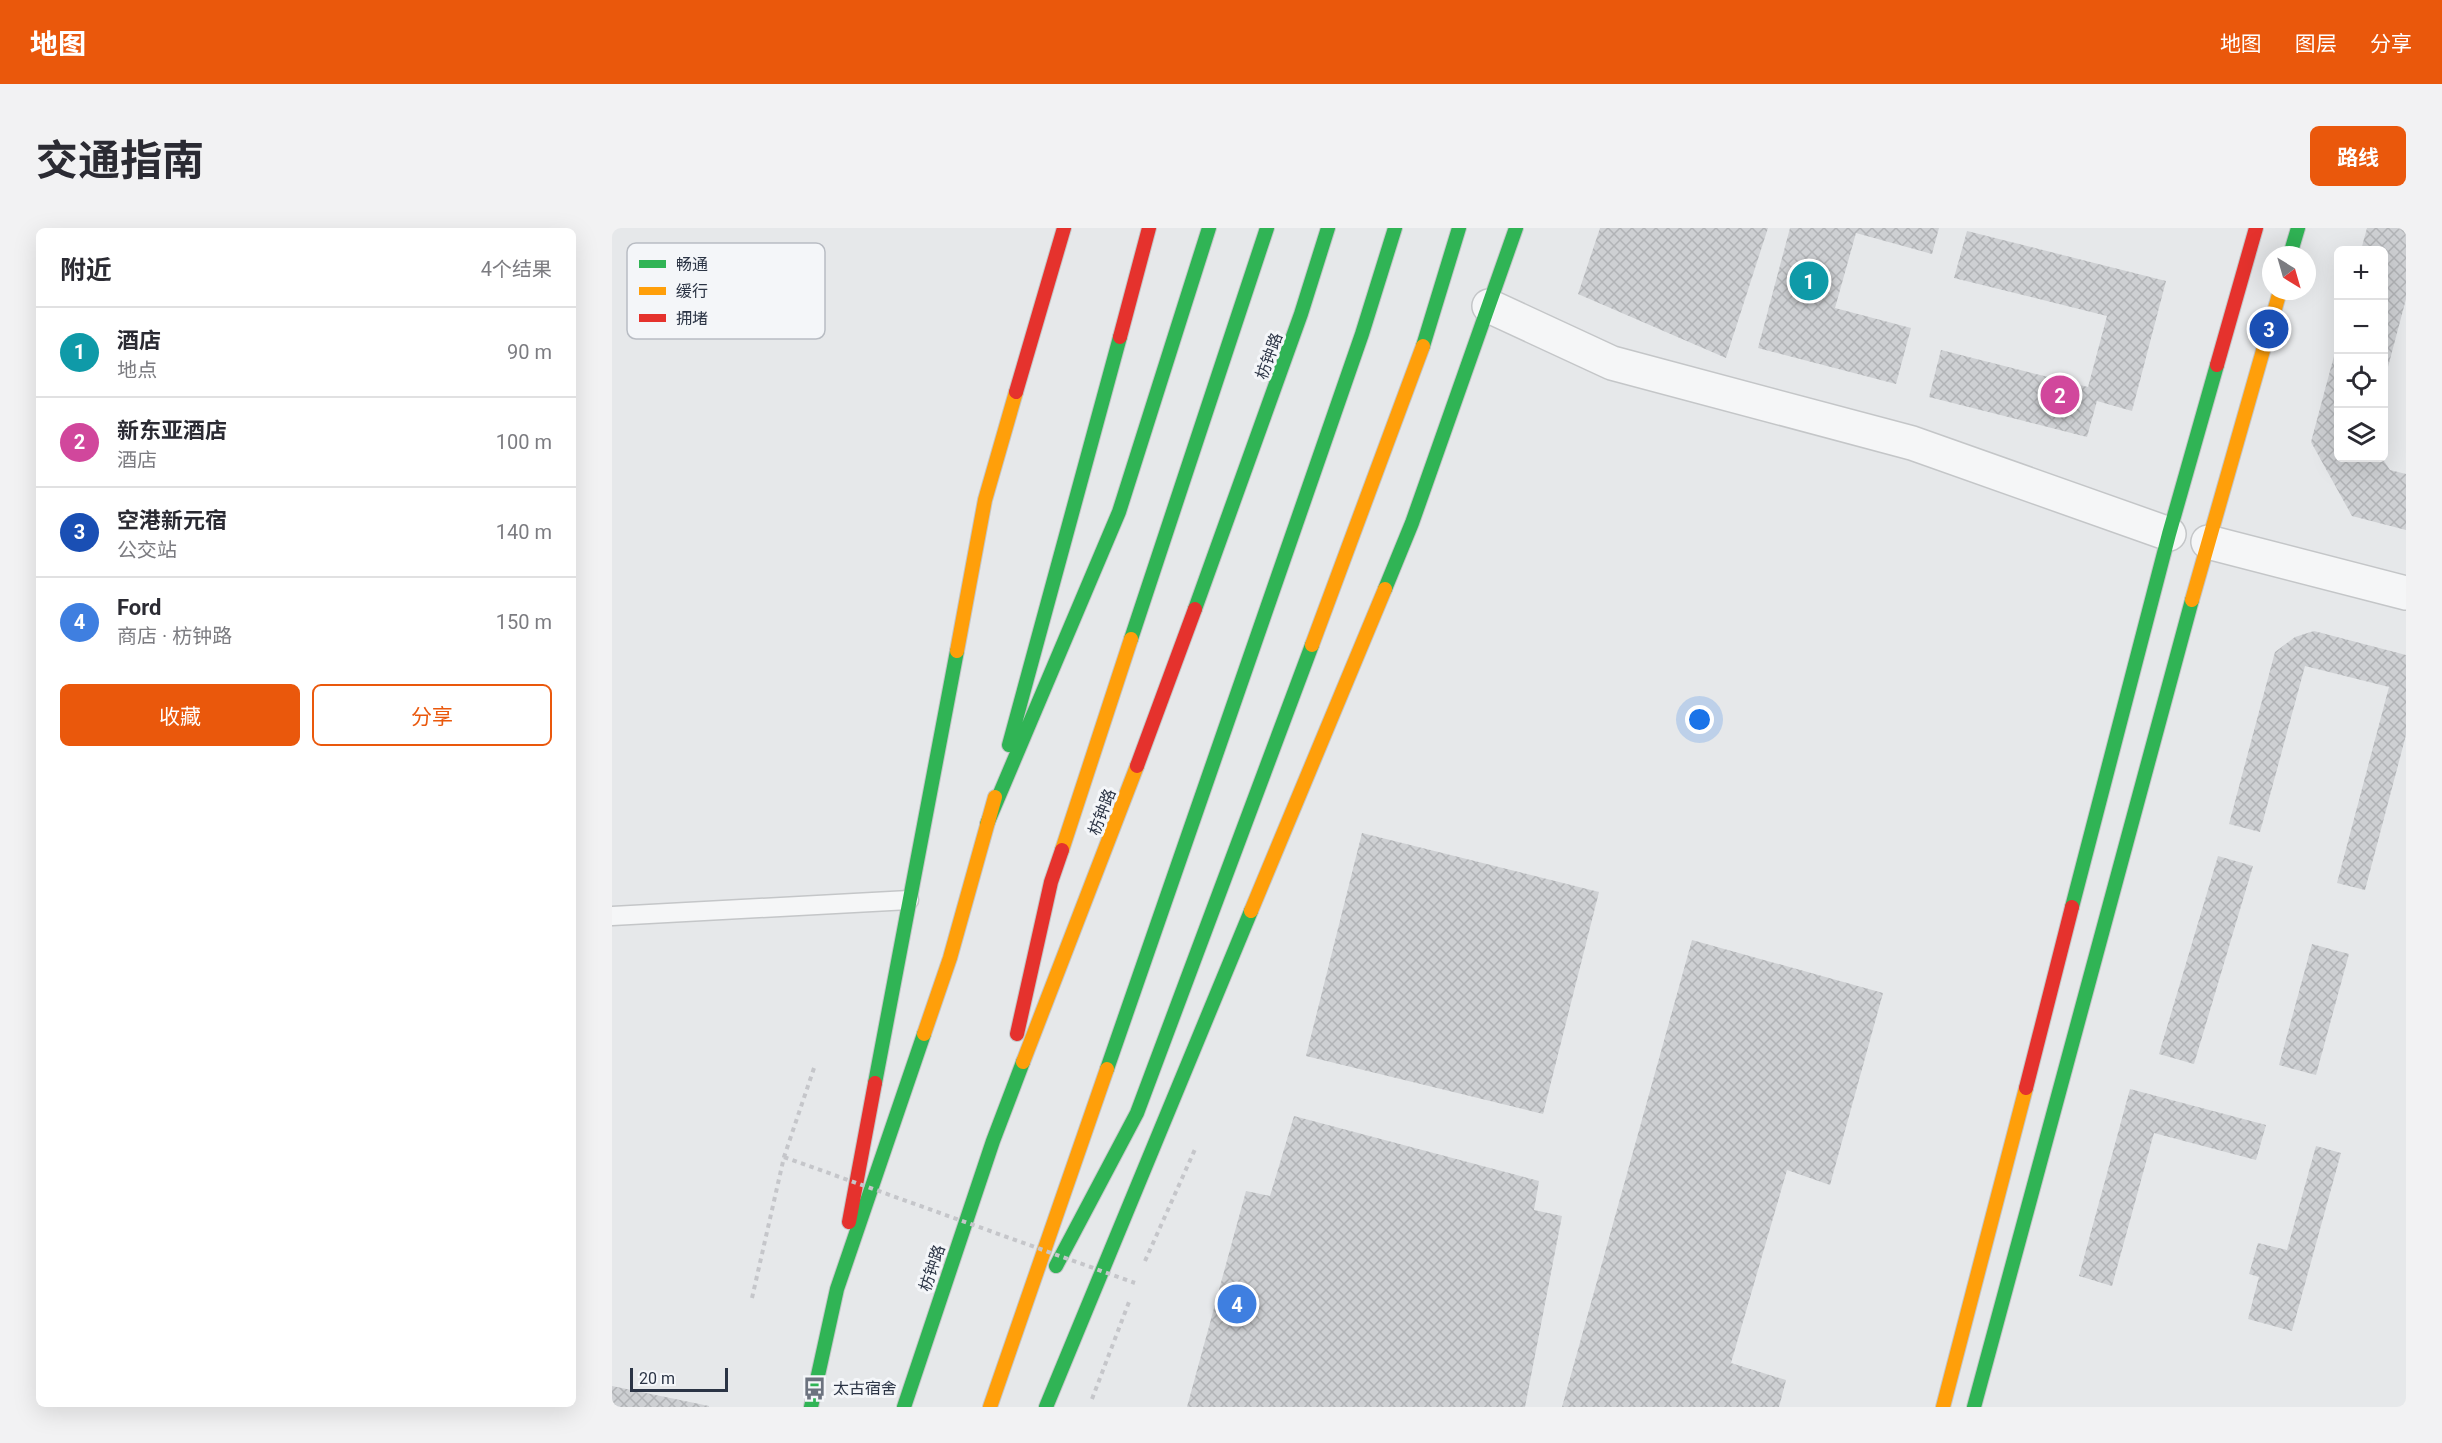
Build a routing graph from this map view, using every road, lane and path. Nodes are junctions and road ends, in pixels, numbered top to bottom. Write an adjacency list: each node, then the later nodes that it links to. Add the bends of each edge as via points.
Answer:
1 (1064, 228): 18 (main road, via 985,500)
2 (1149, 228): 17 (main road)
3 (1209, 228): 17 (main road, via 1119,512)
4 (1267, 228): 21 (main road, via 1051,882)
5 (1328, 228): 21 (main road, 枋钟路, via 1301,314 1143,752)
6 (1395, 228): 29 (main road, via 1362,334)
7 (1459, 228): 29 (main road, via 1419,360 1137,1113)
8 (1516, 228): 13 (main road)
9 (2256, 228): 14 (main road)
10 (2298, 228): 11 (main road)
11 (2293, 246)
12 (2277, 300): 15 (main road)
13 (1489, 306): 14 (street, via 1612,363 1912,443); 34 (main road, via 1412,523)
14 (2169, 534): 35 (main road)
15 (2208, 542): 16 (street); 36 (main road)
16 (2406, 593)
17 (987, 824): 27 (main road, via 950,958)
18 (909, 900): 19 (lane); 27 (main road)
19 (612, 916)
20 (814, 1068): 23 (path)
21 (993, 1141): 32 (main road, 枋钟路)
22 (1196, 1147): 24 (path)
23 (784, 1157): 26 (path, bridge); 28 (path)
24 (1145, 1263)
25 (1140, 1273): 26 (path)
26 (1135, 1284): 30 (path)
27 (837, 1289): 31 (main road)
28 (752, 1298)
29 (1003, 1366): 33 (main road)
30 (1092, 1399)
31 (811, 1407)
32 (904, 1407)
33 (990, 1407)
34 (1046, 1407)
35 (1943, 1407)
36 (1974, 1407)

